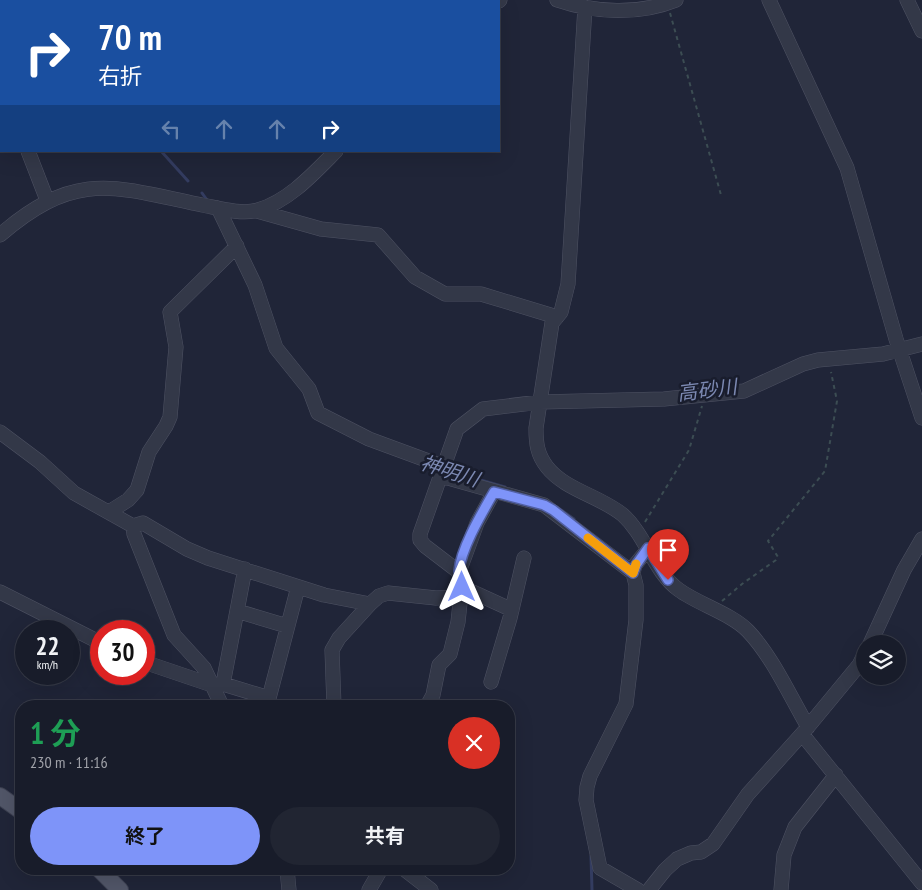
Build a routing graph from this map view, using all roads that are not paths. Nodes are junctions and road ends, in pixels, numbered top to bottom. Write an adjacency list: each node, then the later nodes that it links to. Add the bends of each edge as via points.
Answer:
1 (557, 0): 6 (street)
2 (769, 0): 17 (street, via 847,168)
3 (907, 0): 7 (street)
4 (672, 2): 5 (street, via 648,9)
5 (620, 5): 6 (street)
6 (585, 7): 15 (street, via 568,284 561,312)
7 (922, 32)
8 (28, 152): 10 (street)
9 (335, 152): 12 (street, via 299,187)
10 (47, 200): 11 (street, via 91,187 126,189); 13 (street)
11 (218, 208): 12 (street); 14 (street)
12 (257, 211): 15 (street, via 321,229 378,235 414,277 445,294 481,294)
13 (0, 235)
14 (237, 246): 21 (street, via 255,285 276,348 309,389 318,413); 23 (street, via 170,312 176,347 170,417 149,452 137,490)
15 (556, 317): 18 (street, via 552,323)
16 (922, 344): 17 (street)
17 (899, 351): 18 (street, via 803,364 744,391 664,399); 19 (street)
18 (540, 402): 21 (street, via 483,409 457,429); 26 (street, via 536,444 547,467 557,477 622,515)
19 (922, 418)
20 (0, 432): 23 (street, via 74,493)
21 (443, 471): 22 (street); 29 (street, via 420,540)
22 (494, 492): 29 (street, via 477,523); 30 (street, via 553,510)
23 (109, 512): 24 (street)
24 (133, 526): 28 (street, via 143,523 187,549); 43 (street, via 174,635)
25 (922, 540): 38 (street, via 904,570)
26 (648, 548): 30 (street); 47 (street, via 668,580 679,590 745,628 755,639)
27 (524, 558): 35 (street)
28 (245, 569): 31 (street); 36 (street)
29 (459, 572): 33 (street)
30 (633, 573): 60 (street, via 636,620 626,704 590,776 586,800 600,868)
31 (298, 587): 34 (street); 37 (street)
32 (0, 592): 39 (street)
33 (461, 592): 34 (street, via 436,598 388,593); 35 (street); 46 (street, via 450,654 439,665)
34 (370, 604): 45 (street, via 332,650)
35 (512, 610): 42 (street)
36 (237, 611): 37 (street); 43 (street)
37 (288, 626): 43 (street, via 268,698)
38 (874, 635)
39 (90, 637)
40 (155, 665): 43 (street)
41 (856, 669): 47 (street)
42 (491, 682)
43 (217, 684): 44 (street)
44 (221, 700)
45 (334, 700)
46 (430, 700)
47 (805, 730): 48 (street); 61 (street, via 748,794 713,844 701,852 677,859)
48 (836, 775): 55 (street); 62 (street, via 795,827 784,855)
49 (0, 796): 50 (main road)
50 (15, 807)
51 (105, 875): 56 (main road)
52 (288, 875): 57 (street)
53 (378, 875): 58 (street)
54 (412, 875): 59 (street)
55 (922, 883)
56 (120, 890)
57 (290, 890)
58 (369, 890)
59 (432, 890)
60 (638, 890)
61 (649, 890)
62 (781, 890)

